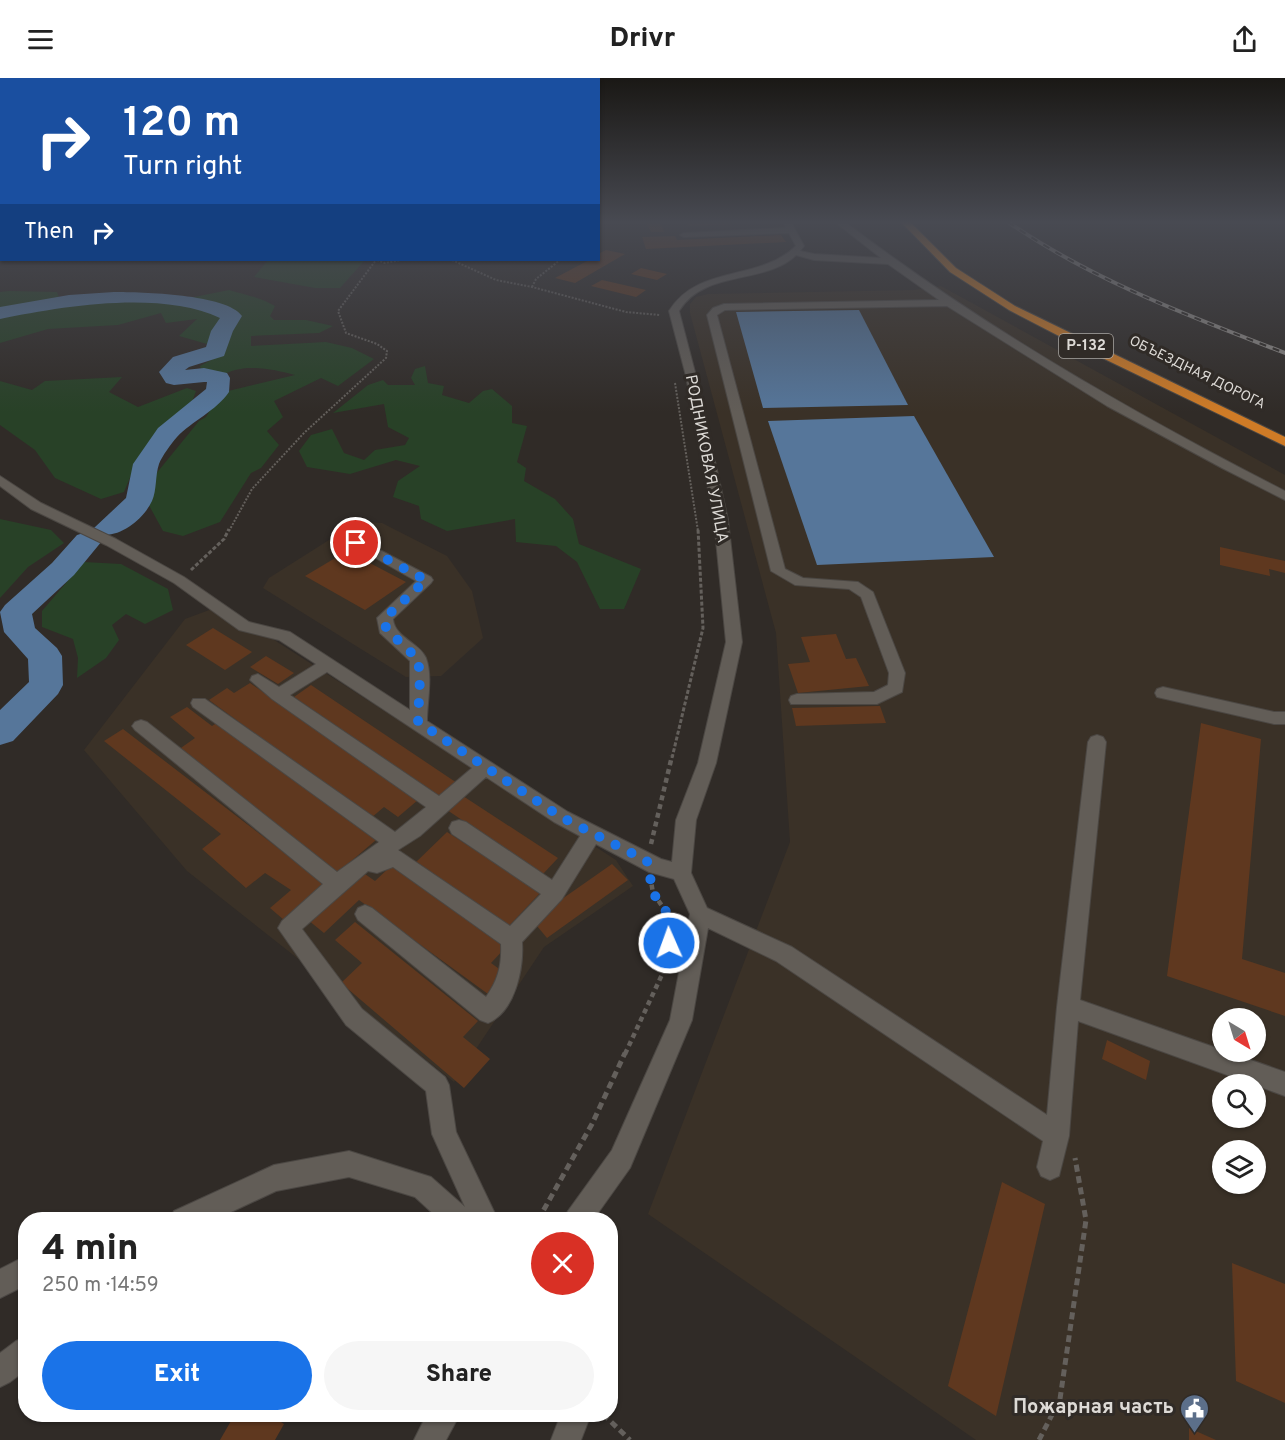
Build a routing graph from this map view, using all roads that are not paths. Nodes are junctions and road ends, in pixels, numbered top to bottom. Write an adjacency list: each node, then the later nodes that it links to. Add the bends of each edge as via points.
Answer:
1 (706, 286): 27 (street, РОДНИКОВАЯ УЛИЦА, via 693,290 676,304 675,316 721,520 734,642 707,763 686,820)
2 (922, 286): 5 (street)
3 (977, 286): 7 (highway, ОБЪЕЗДНАЯ ДОРОГА / Р-132, via 1092,349)
4 (994, 286): 6 (highway, ОБЪЕЗДНАЯ ДОРОГА / Р-132, via 1026,305)
5 (946, 303): 9 (street, via 1039,363); 15 (street, via 724,307 712,315 778,571 800,582 853,585 868,595 897,673 896,688 877,698)
6 (1285, 433)
7 (1285, 442)
8 (0, 480): 11 (street, via 36,506 179,580 244,626 284,636)
9 (1285, 496)
10 (356, 543): 18 (street, via 426,580 385,618 386,629 418,659)
11 (328, 664): 14 (street); 18 (street)
12 (258, 680): 14 (street)
13 (1163, 693): 17 (street, via 1274,718)
14 (278, 695): 22 (street)
15 (797, 700)
16 (199, 703): 25 (street)
17 (1285, 717)
18 (418, 722): 21 (street)
19 (141, 726): 28 (street)
20 (1097, 742): 33 (street)
21 (485, 766): 22 (street); 24 (street)
22 (439, 806): 25 (street)
23 (459, 828): 29 (street)
24 (592, 833): 27 (street); 29 (street)
25 (394, 842): 26 (street)
26 (365, 862): 28 (street); 32 (street, via 376,866 395,857)
27 (681, 873): 31 (street)
28 (337, 884): 39 (street, via 289,928 354,1017 437,1085 444,1134)
29 (555, 893): 32 (street)
30 (365, 914): 32 (street, via 489,1012 506,988 513,962)
31 (700, 914): 35 (street, via 784,954); 40 (street, via 681,1020 621,1159)
32 (511, 939)
33 (1068, 1007): 34 (street); 35 (street)
34 (1285, 1084)
35 (1057, 1136): 36 (street)
36 (1050, 1167)
37 (200, 1212): 38 (street, via 274,1178 349,1164 422,1186)
38 (451, 1212)
39 (481, 1212)
40 (583, 1212)
41 (18, 1274): 42 (street)
42 (0, 1284)
43 (18, 1357): 44 (street)
44 (0, 1372)
45 (440, 1422): 47 (street)
46 (573, 1422): 48 (street)
47 (429, 1440)
48 (566, 1440)

